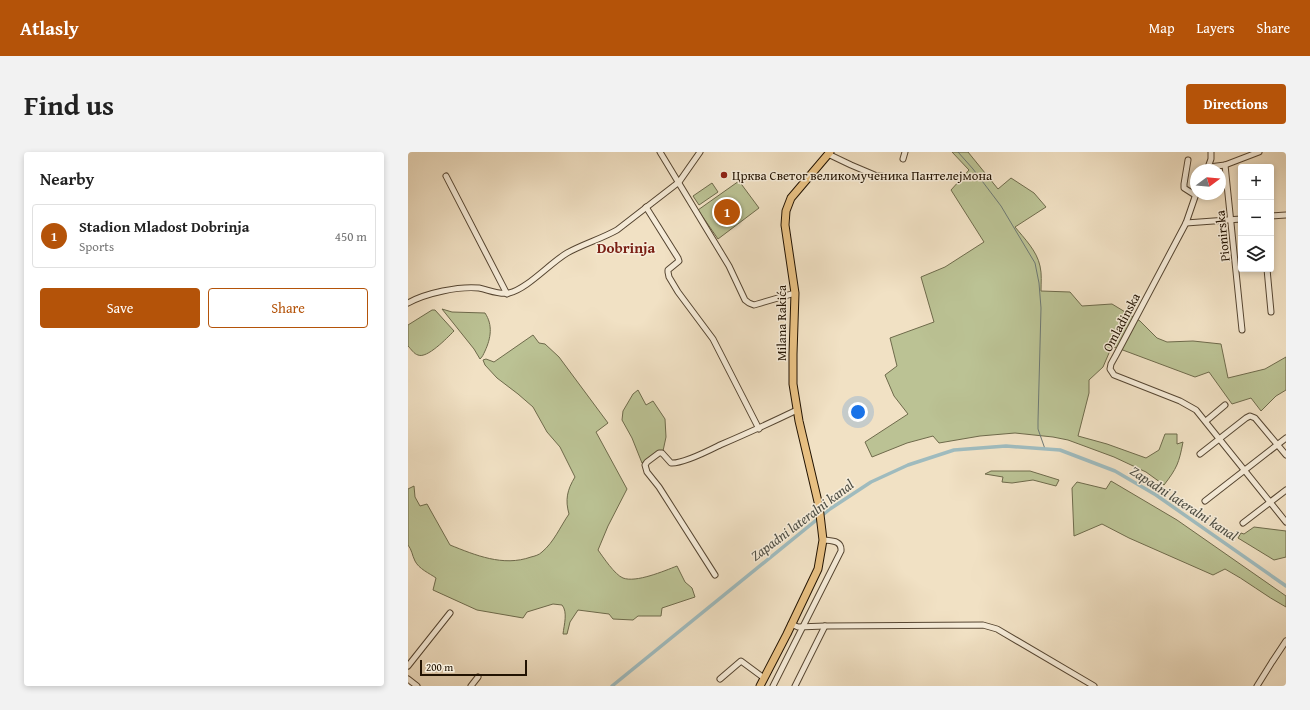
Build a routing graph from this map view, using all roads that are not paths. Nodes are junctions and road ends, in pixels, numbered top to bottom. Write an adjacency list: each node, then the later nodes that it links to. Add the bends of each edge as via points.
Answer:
1 (660, 152): 12 (street)
2 (700, 152): 11 (street)
3 (905, 152): 7 (street)
4 (1211, 152): 9 (street)
5 (1259, 152): 10 (street)
6 (829, 153): 15 (street, via 851,165); 26 (main road, Milana Rakića, via 791,198 786,211 785,225)
7 (903, 159)
8 (1188, 160): 17 (street, via 1184,188)
9 (1209, 164)
10 (1226, 165)
11 (687, 172): 12 (street); 16 (street)
12 (673, 173): 16 (street)
13 (1226, 174): 22 (street, Pionirska)
14 (446, 176): 27 (street)
15 (882, 176)
16 (678, 182): 19 (street); 26 (street, via 729,266 745,300 754,305)
17 (1190, 192)
18 (1194, 200): 24 (street, Omladinska)
19 (646, 207): 27 (street, via 617,230 566,254 518,290); 34 (street, via 678,258 677,263 668,270 669,277 713,339)
20 (1286, 215): 21 (street)
21 (1274, 216)
22 (1231, 219): 23 (street); 24 (street); 30 (street, Pionirska)
23 (1238, 219)
24 (1186, 223): 33 (street, Omladinska, via 1116,354 1110,370 1114,375 1186,404)
25 (1267, 272): 29 (street)
26 (795, 293): 32 (main road, Milana Rakića, via 792,372)
27 (507, 294): 28 (street, via 485,289 458,289 430,295)
28 (408, 304)
29 (1271, 312)
30 (1242, 330)
31 (1225, 405): 33 (street)
32 (797, 410): 34 (street); 46 (main road, Milana Rakića, via 819,506)
33 (1206, 421): 36 (street, Omladinska)
34 (759, 429): 47 (street, via 675,464 659,453 644,465)
35 (1286, 438): 37 (street)
36 (1220, 439): 37 (street, via 1252,416); 38 (street); 40 (street, Omladinska)
37 (1278, 445): 39 (street); 40 (street)
38 (1200, 454)
39 (1286, 455)
40 (1245, 470): 42 (street); 43 (street, Omladinska)
41 (1286, 490): 43 (street)
42 (1205, 501)
43 (1270, 502): 44 (street, Omladinska); 45 (street)
44 (1286, 522)
45 (1243, 523)
46 (823, 540): 49 (main road, via 818,569); 50 (street, via 839,543 842,547)
47 (715, 575)
48 (450, 613): 53 (street)
49 (791, 624): 50 (street); 55 (main road)
50 (804, 626): 51 (street); 61 (street)
51 (825, 626): 62 (street); 63 (street, via 990,626)
52 (1286, 642): 64 (street)
53 (408, 666)
54 (478, 677): 59 (street)
55 (764, 678): 57 (street, via 741,661); 60 (main road)
56 (408, 679): 58 (street)
57 (720, 679)
58 (417, 686)
59 (471, 686)
60 (760, 686)
61 (773, 686)
62 (795, 686)
63 (1094, 686)
64 (1257, 686)

